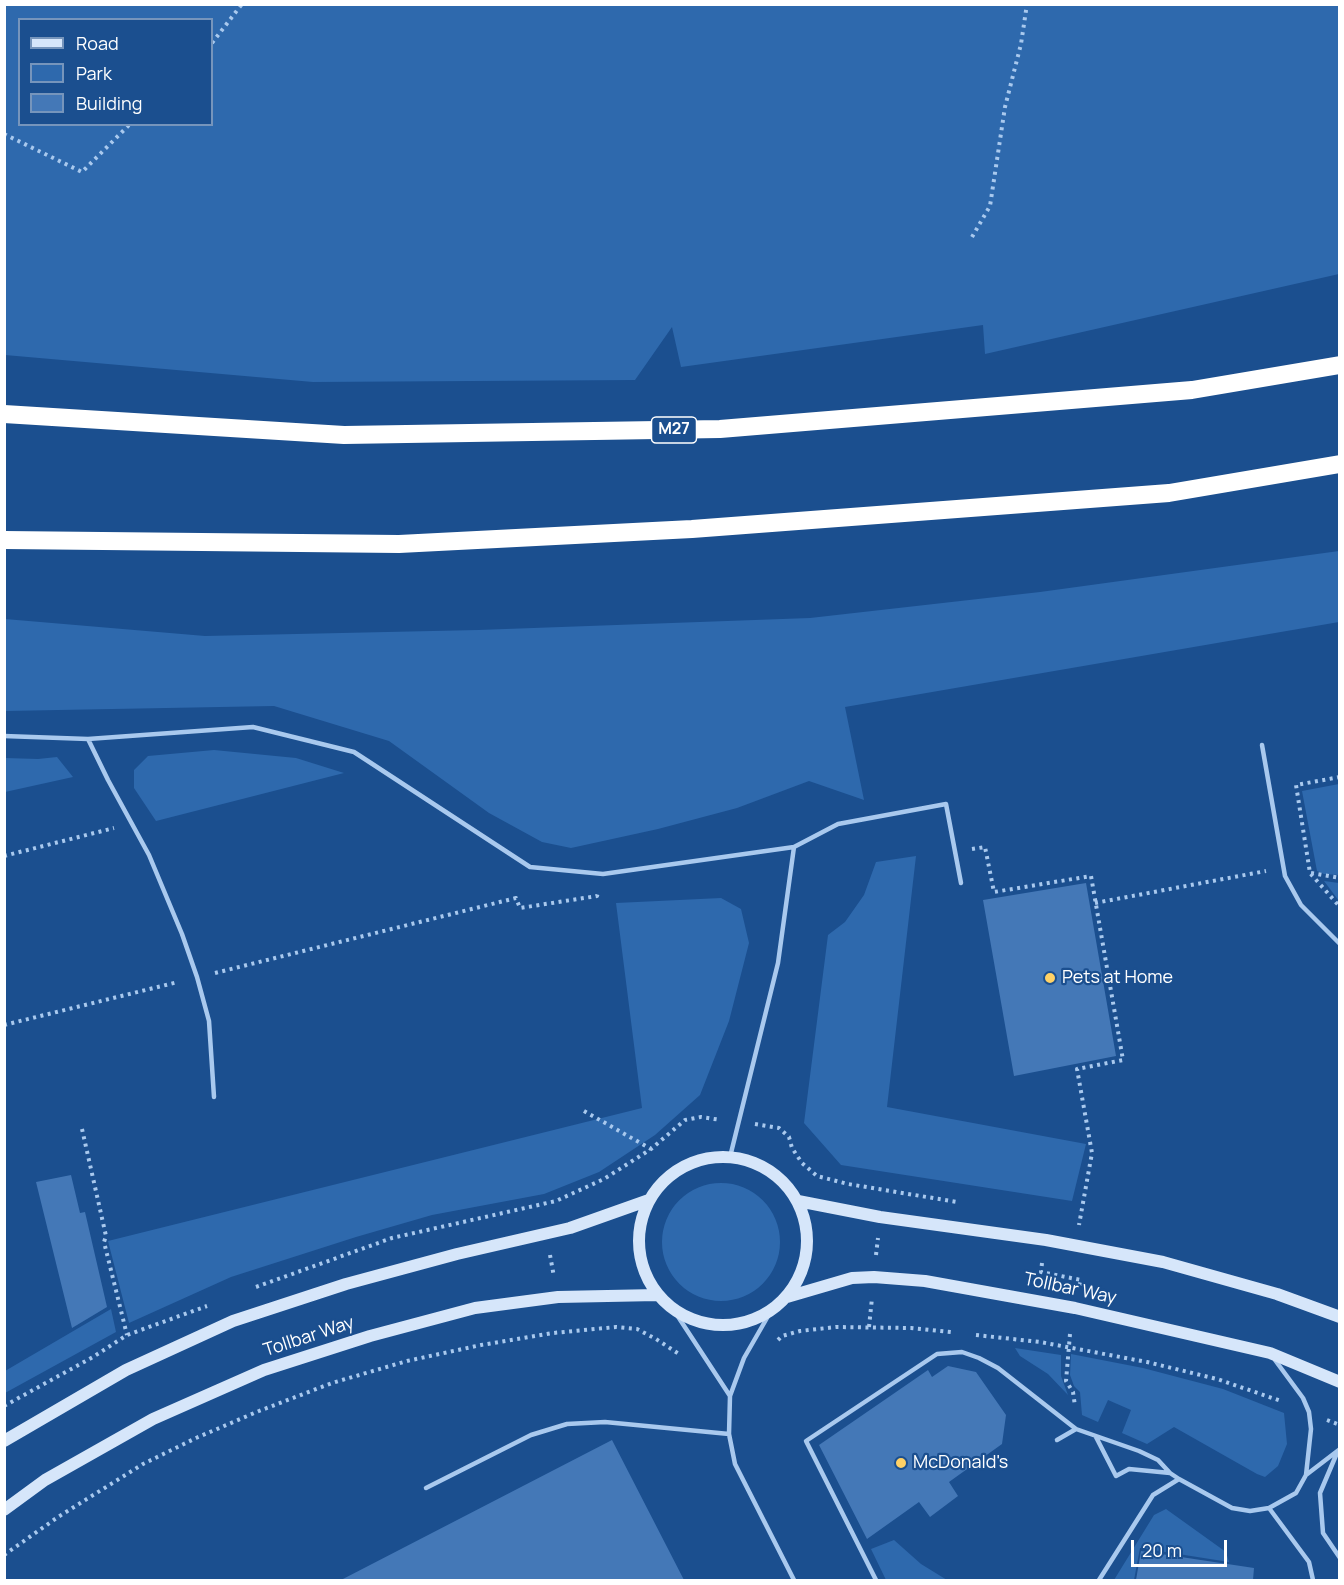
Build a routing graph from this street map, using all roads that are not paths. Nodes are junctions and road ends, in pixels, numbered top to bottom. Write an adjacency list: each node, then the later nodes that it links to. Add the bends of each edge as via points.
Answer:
1 (1340, 365): 2 (highway, M27, via 1192,390 720,429 344,435)
2 (4, 414)
3 (1340, 464): 4 (highway, via 1169,493 668,530 399,544)
4 (4, 540)
5 (4, 736): 6 (lane)
6 (88, 739): 8 (lane, via 253,727 354,752 530,867 603,874); 11 (lane, via 152,861 182,934 209,1021)
7 (1262, 745): 10 (lane, via 1285,876 1301,905)
8 (794, 847): 9 (lane, via 838,824 946,804); 12 (lane, via 778,963)
9 (961, 883)
10 (1340, 944)
11 (214, 1097)
12 (730, 1157): 13 (main road, via 706,1158 683,1166 663,1180); 14 (main road, via 758,1164 780,1179)
13 (649, 1200): 15 (main road, via 640,1224 638,1248 644,1273); 27 (main road, via 570,1228 346,1284 233,1321 126,1370)
14 (798, 1201): 16 (main road, via 806,1225 807,1251 801,1275); 19 (main road, via 1163,1262 1277,1294)
15 (657, 1295): 18 (main road); 34 (main road, Tollbar Way, via 558,1298 475,1308 264,1370 153,1419 45,1480)
16 (787, 1297): 17 (main road); 20 (main road, Tollbar Way, via 852,1278 925,1281 1075,1308)
17 (771, 1311): 18 (main road, via 734,1326 713,1326); 22 (lane, via 744,1358)
18 (675, 1312): 22 (lane)
19 (1340, 1317)
20 (1270, 1353): 21 (main road, Tollbar Way); 30 (lane, via 1304,1398 1309,1412)
21 (1340, 1382)
22 (730, 1396): 24 (lane)
23 (1076, 1429): 25 (lane); 26 (lane); 37 (lane, via 998,1368 962,1352 949,1352 927,1359 806,1441)
24 (729, 1434): 32 (lane, via 605,1422 567,1424 531,1436); 36 (lane, via 735,1464)
25 (1096, 1437): 29 (lane, via 1158,1460); 29 (lane, via 1116,1476 1129,1468)
26 (1057, 1440)
27 (4, 1441)
28 (1339, 1450): 30 (lane); 35 (lane, via 1320,1493 1323,1533)
29 (1170, 1473): 31 (lane)
30 (1306, 1475): 33 (lane, via 1296,1493)
31 (1179, 1479): 33 (lane, via 1232,1508); 38 (lane, via 1153,1495)
32 (426, 1488)
33 (1269, 1508): 39 (lane, via 1309,1562)
34 (4, 1510)
35 (1340, 1558)
36 (794, 1581)
37 (876, 1581)
38 (1100, 1581)
39 (1313, 1581)

